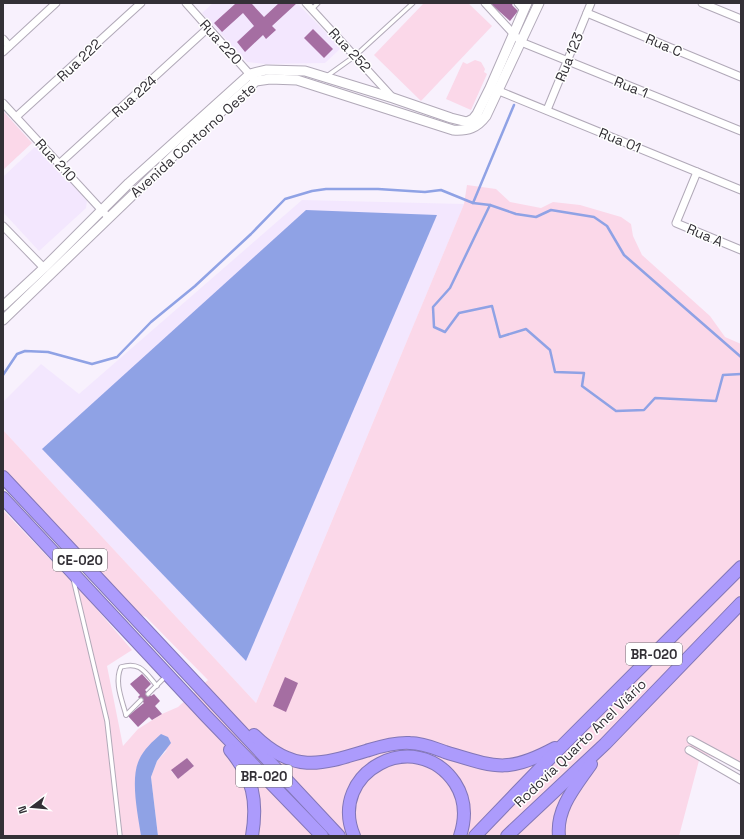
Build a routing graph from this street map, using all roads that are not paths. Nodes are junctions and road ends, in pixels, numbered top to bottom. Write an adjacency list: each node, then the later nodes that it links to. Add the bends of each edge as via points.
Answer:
1 (141, 3): 30 (street, Rua 222)
2 (186, 3): 15 (street, Rua 220)
3 (306, 3): 12 (street, Rua 252)
4 (318, 3): 12 (lane)
5 (413, 3): 21 (lane)
6 (484, 3): 16 (street)
7 (539, 3): 18 (street)
8 (591, 3): 13 (street, Rua 123)
9 (702, 3): 14 (street)
10 (52, 4): 19 (street)
11 (523, 5): 16 (street)
12 (312, 9): 21 (street, Rua 252)
13 (587, 13): 22 (street, Rua 123); 24 (street, Rua C)
14 (741, 20)
15 (208, 28): 25 (street, Rua 220); 33 (street, Rua 224)
16 (514, 34): 18 (street); 31 (street)
17 (3, 39): 19 (street)
18 (521, 42): 22 (street, Rua 1); 26 (street)
19 (9, 46): 20 (street)
20 (3, 52)
21 (355, 56): 23 (lane); 27 (street, Rua 252)
22 (567, 61): 29 (street, Rua 123); 32 (street, Rua 1)
23 (326, 77): 25 (street, Avenida Contorno Oeste, via 305,71 266,70); 27 (street, Avenida Contorno Oeste)
24 (741, 77)
25 (253, 78): 31 (street, Avenida Contorno Oeste, via 297,80 453,130 462,131); 36 (street, Avenida Contorno Oeste, via 188,129); 37 (street, Avenida Contorno Oeste)
26 (499, 91): 29 (street, Rua 01); 31 (street, via 486,116)
27 (393, 98): 31 (street, Avenida Contorno Oeste, via 462,122)
28 (3, 103): 30 (street, Rua 210)
29 (547, 110): 34 (street, Rua 01)
30 (16, 117): 33 (street, Rua 210)
31 (475, 123)
32 (741, 131)
33 (59, 164): 36 (street, Rua 210)
34 (697, 172): 35 (street, Rua 01); 39 (street, Rua A, via 676,223)
35 (741, 190)
36 (102, 210): 37 (street, Rua 210); 40 (street, Avenida Contorno Oeste)
37 (108, 217): 42 (street, Avenida Contorno Oeste)
38 (3, 226): 40 (street)
39 (741, 250)
40 (44, 268): 41 (street, Avenida Contorno Oeste)
41 (3, 306)
42 (4, 317)
43 (3, 477): 53 (highway, CE-020)
44 (3, 498): 46 (highway, CE-020)
45 (741, 567): 55 (highway, Rodovia Quarto Anel Viário / BR-020)
46 (72, 573): 48 (highway, CE-020); 60 (lane, via 107,721)
47 (741, 603): 56 (highway, Rodovia Quarto Anel Viário / BR-020)
48 (167, 675): 49 (lane); 52 (highway, CE-020)
49 (157, 686): 50 (lane); 51 (lane, via 141,668 131,664 121,667 118,682 126,715)
50 (148, 694)
51 (141, 700)
52 (206, 716): 61 (highway, via 250,780 255,812); 62 (highway, BR-020)
53 (227, 717): 55 (highway, via 234,719 284,758 310,764 332,761 401,742 422,744 488,765 502,766 527,762); 63 (highway, BR-020)
54 (691, 740): 58 (street)
55 (567, 741): 66 (highway, BR-020)
56 (605, 744): 67 (highway, Rodovia Quarto Anel Viário / BR-020); 68 (highway, via 564,804)
57 (689, 750): 59 (street)
58 (741, 767)
59 (741, 780)
60 (120, 836)
61 (252, 836)
62 (322, 836)
63 (339, 836)
64 (354, 836): 65 (highway, via 349,805 353,789 364,774 382,762 402,756 426,759 440,766 458,788 464,804)
65 (460, 836)
66 (475, 836)
67 (507, 836)
68 (559, 836)

